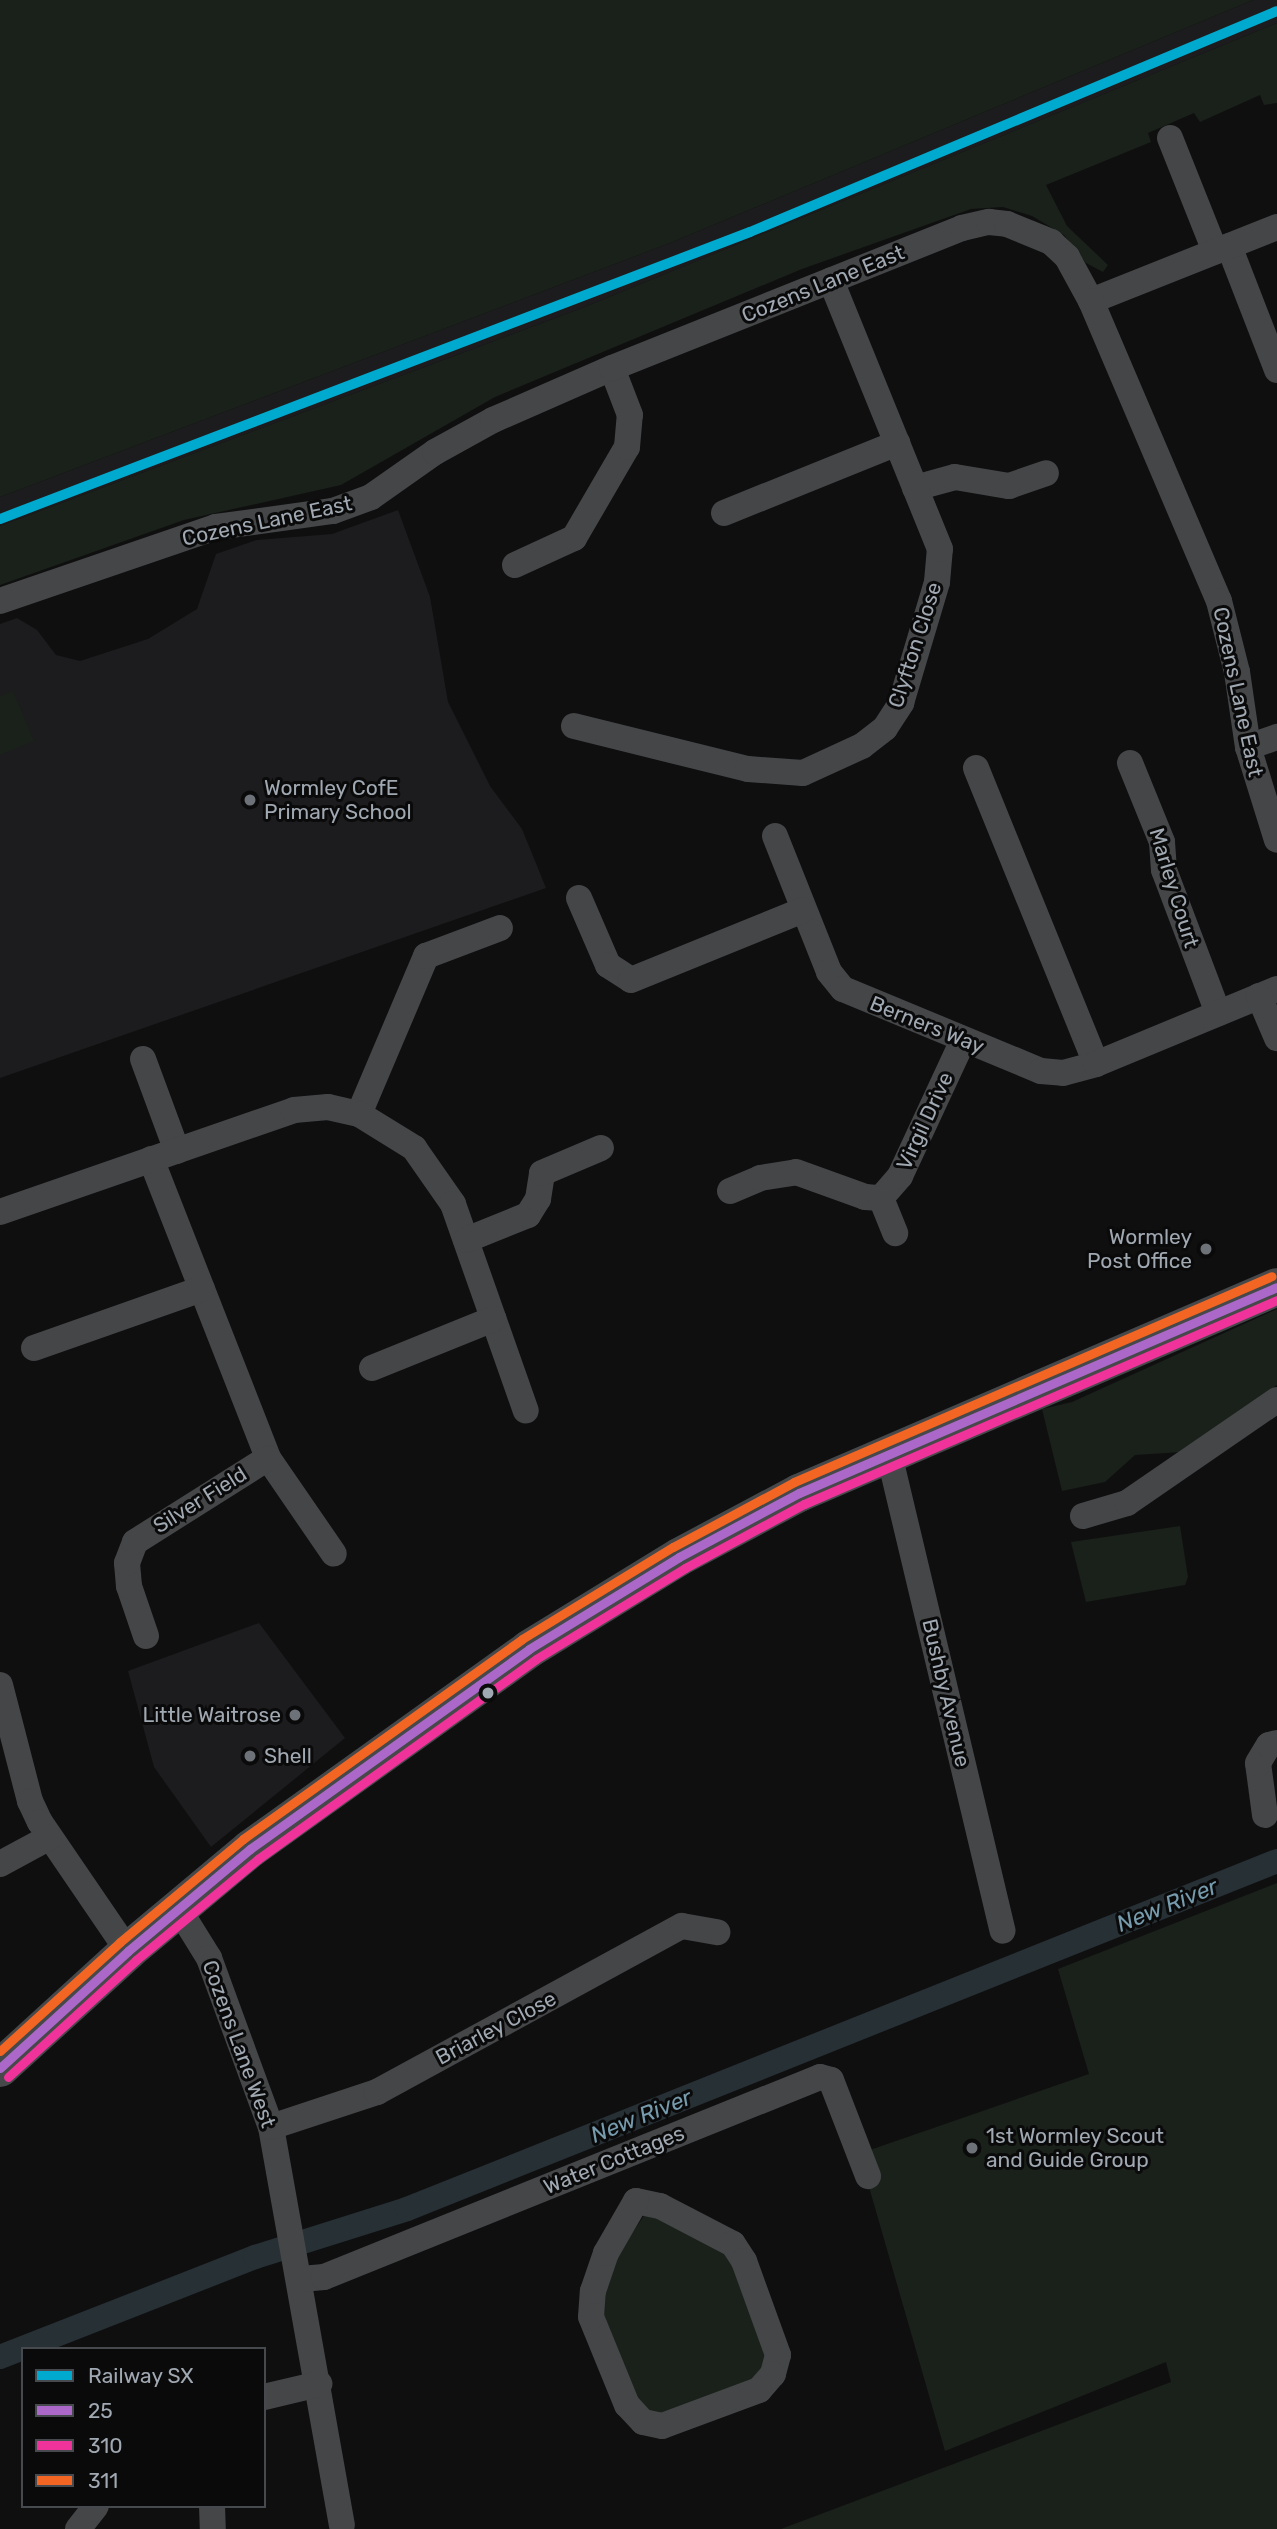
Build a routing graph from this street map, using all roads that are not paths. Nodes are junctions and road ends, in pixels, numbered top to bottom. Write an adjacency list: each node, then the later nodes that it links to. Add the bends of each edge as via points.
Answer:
1 (1170, 138): 3 (street)
2 (1277, 227): 3 (street)
3 (1222, 249): 5 (street); 7 (street)
4 (831, 280): 5 (street, Cozens Lane East, via 962,228 989,222 1022,228 1051,242 1067,257); 6 (street, Cozens Lane East); 8 (street, Clyfton Close)
5 (1091, 300): 16 (street, Cozens Lane East, via 1219,601 1237,671)
6 (612, 368): 12 (street, via 630,415 627,447 574,538); 13 (street, Cozens Lane East, via 493,420 435,452 371,497 333,511 216,527)
7 (1277, 370)
8 (897, 443): 10 (street, Clyfton Close); 11 (street)
9 (1046, 473): 10 (street, via 1009,485 955,477)
10 (915, 488): 14 (street, Clyfton Close, via 940,549 937,582 901,703 885,728 862,746 803,773 774,774)
11 (724, 513)
12 (515, 565)
13 (0, 601)
14 (574, 726)
15 (1277, 737): 16 (street)
16 (1248, 747): 20 (street, Cozens Lane East)
17 (1130, 763): 25 (street, Marley Court, via 1162,842 1164,870)
18 (976, 768): 29 (street)
19 (775, 836): 22 (street, Berners Way)
20 (1277, 840)
21 (579, 898): 22 (street, via 608,965 631,980)
22 (803, 910): 27 (street, Berners Way, via 829,972 843,989)
23 (500, 928): 30 (street, via 426,956)
24 (1268, 993): 25 (street, Berners Way); 26 (street)
25 (1218, 1013): 29 (street, Berners Way)
26 (1277, 1038)
27 (963, 1040): 29 (street, Berners Way, via 1041,1071 1063,1073); 35 (street, Virgil Drive, via 900,1176)
28 (143, 1059): 32 (street)
29 (1097, 1064)
30 (359, 1114): 32 (street, via 328,1107 294,1110); 38 (street, via 414,1148 435,1172)
31 (601, 1149): 38 (street, via 542,1173 538,1199 528,1215)
32 (177, 1151): 33 (street)
33 (151, 1159): 36 (street); 40 (street, Silver Field)
34 (730, 1191): 35 (street, via 760,1178 796,1172 865,1197)
35 (881, 1198): 37 (street)
36 (0, 1212)
37 (895, 1233)
38 (466, 1240): 41 (street)
39 (1277, 1287): 46 (main road)
40 (202, 1289): 42 (street); 47 (street, Silver Field)
41 (493, 1319): 43 (street); 45 (street)
42 (34, 1348)
43 (372, 1368)
44 (1277, 1399): 48 (street, via 1127,1503)
45 (526, 1411)
46 (889, 1454): 57 (main road, via 799,1493 679,1557 529,1649 311,1804); 58 (street, Bushby Avenue)
47 (268, 1458): 49 (street); 50 (street, Silver Field, via 135,1542 127,1563 129,1586)
48 (1083, 1516)
49 (334, 1554)
50 (146, 1636)
51 (0, 1685): 53 (street)
52 (1277, 1743): 54 (street, via 1269,1745 1258,1763)
53 (7, 1744): 55 (street)
54 (1265, 1815)
55 (48, 1838): 56 (street); 60 (street)
56 (0, 1864)
57 (178, 1908): 60 (main road); 62 (street, Cozens Lane West, via 209,1958)
58 (1003, 1931)
59 (717, 1932): 62 (street, Briarley Close, via 682,1926 377,2092)
60 (128, 1951): 61 (main road)
61 (0, 2068)
62 (271, 2127): 66 (street, Cozens Lane West)
63 (617, 2159): 64 (street, Water Cottages, via 820,2077 831,2080); 65 (street); 66 (street, Water Cottages, via 324,2277)
64 (868, 2176)
65 (636, 2201): 65 (street, via 660,2206 733,2244 744,2261 778,2355 773,2374 759,2390 662,2426 643,2422 627,2405 591,2317 593,2291 606,2253)
66 (299, 2271): 67 (street)
67 (319, 2384): 68 (street); 71 (street)
68 (266, 2397)
69 (94, 2508): 72 (street)
70 (212, 2508): 73 (street)
71 (342, 2525)
72 (78, 2529)
73 (213, 2529)

